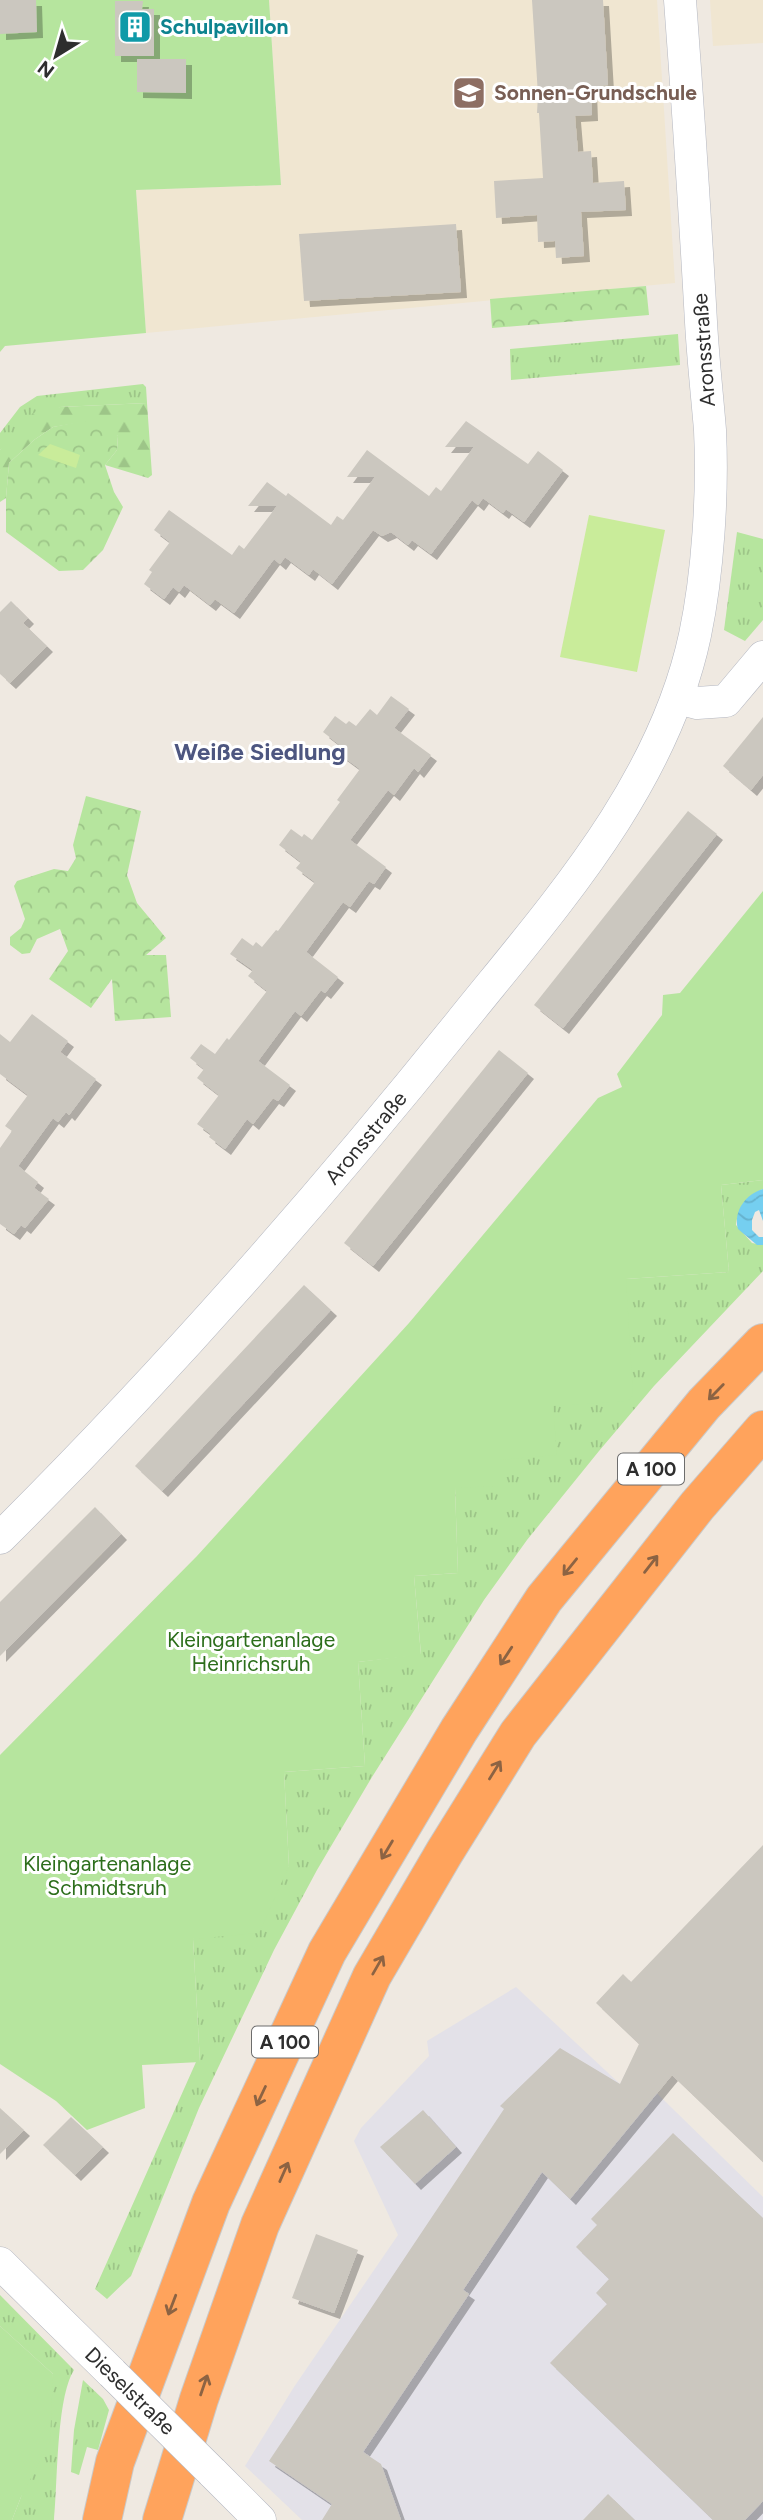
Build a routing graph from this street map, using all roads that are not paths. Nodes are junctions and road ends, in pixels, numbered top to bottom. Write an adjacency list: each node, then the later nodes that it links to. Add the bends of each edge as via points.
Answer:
1 (680, 0): 3 (street, Aronsstraße, via 710,435 703,585)
2 (763, 657): 3 (street, via 726,701 697,703)
3 (678, 698): 6 (street, Aronsstraße, via 639,780 595,848 383,1119 229,1298)
4 (763, 1343): 8 (highway, A 100, one-way to 8, via 704,1404 544,1599 458,1730 327,1952 211,2203 115,2462)
5 (763, 1430): 9 (highway, A 100, one-way to 5, via 198,2399 260,2225 372,1976 518,1734 697,1506)
6 (0, 1538)
7 (0, 2263): 10 (street, Dieselstraße, bridge)
8 (102, 2520)
9 (162, 2520)
10 (260, 2520)

